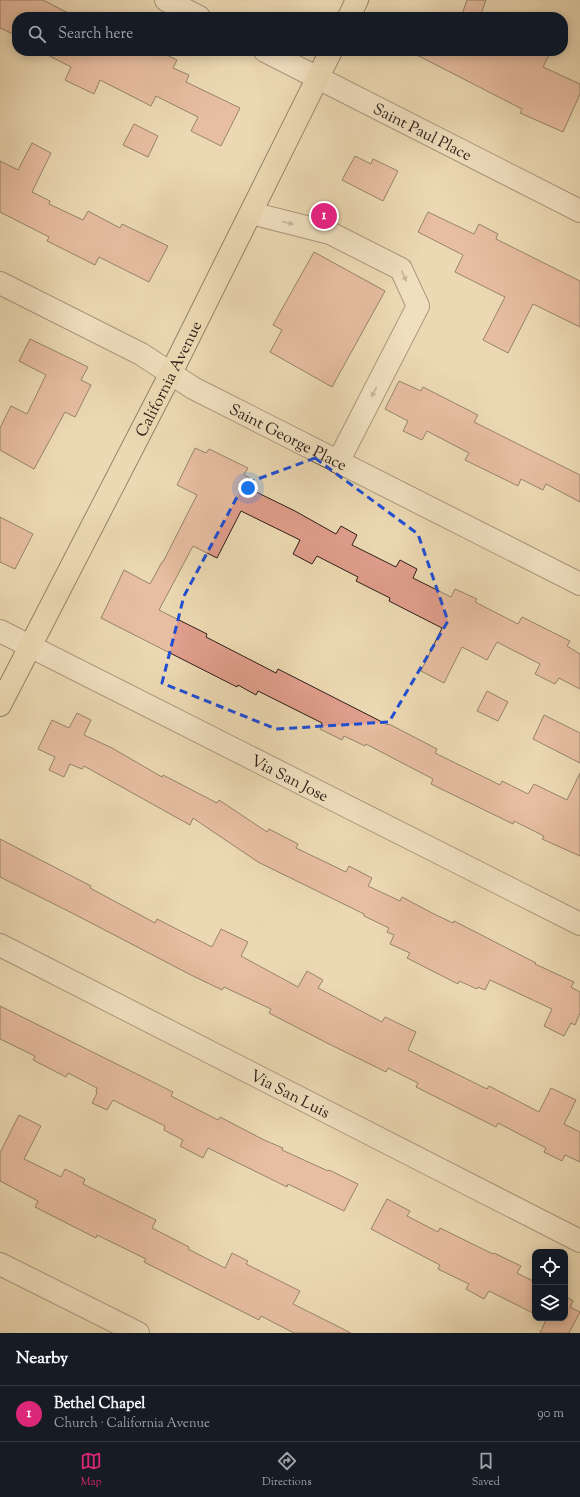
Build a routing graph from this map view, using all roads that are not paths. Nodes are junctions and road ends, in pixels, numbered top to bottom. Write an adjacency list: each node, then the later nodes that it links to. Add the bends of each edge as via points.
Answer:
1 (166, 0): 3 (street)
2 (357, 0): 4 (main road)
3 (189, 12)
4 (351, 12)
5 (275, 56): 7 (street, Saint Paul Place)
6 (329, 56): 7 (main road, California Avenue)
7 (318, 78): 8 (street, Saint Paul Place); 9 (main road, California Avenue)
8 (580, 211)
9 (251, 213): 11 (main road, California Avenue); 12 (street, one-way to 12, via 330,233 401,269 418,306)
10 (0, 283): 11 (street, Saint George Place, via 141,354)
11 (171, 373): 12 (street, Saint George Place, via 193,388); 15 (main road, California Avenue)
12 (338, 462): 13 (street, Saint George Place)
13 (580, 584)
14 (0, 631): 15 (street, Via San Jose)
15 (30, 646): 16 (main road, California Avenue); 17 (street, Via San Jose)
16 (0, 705)
17 (580, 924)
18 (0, 945): 19 (street, Via San Luis)
19 (580, 1241)
20 (0, 1264): 21 (street)
21 (138, 1333)

